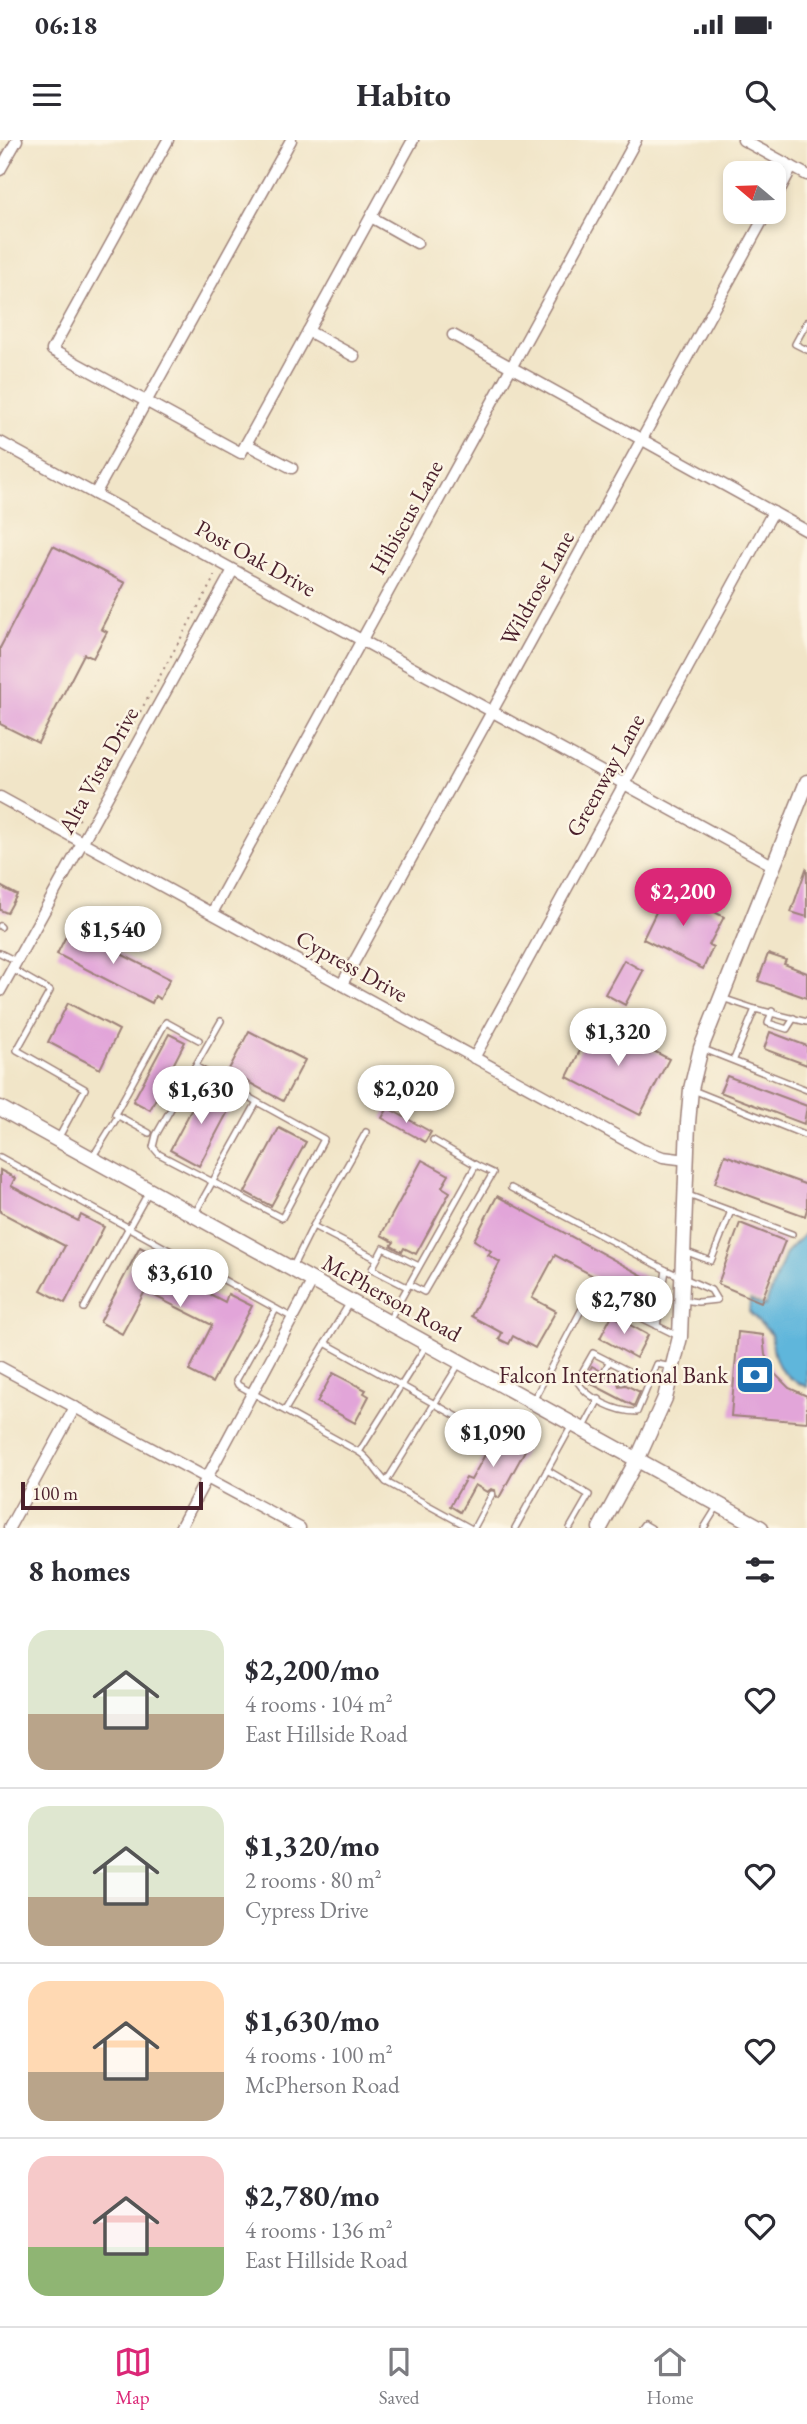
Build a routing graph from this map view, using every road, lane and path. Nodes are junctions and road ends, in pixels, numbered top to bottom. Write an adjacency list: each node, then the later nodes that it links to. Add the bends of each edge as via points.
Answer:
1 (17, 140): 8 (street)
2 (169, 140): 20 (street, via 52,350)
3 (291, 140): 20 (street)
4 (414, 140): 11 (street)
5 (636, 140): 19 (street, Hibiscus Lane)
6 (743, 140): 7 (street)
7 (792, 167): 9 (street); 10 (street)
8 (0, 170)
9 (807, 175)
10 (786, 178)
11 (371, 217): 13 (street); 15 (street)
12 (760, 224): 21 (street, Wildrose Lane)
13 (417, 243)
14 (807, 322): 17 (lane, via 795,344)
15 (308, 331): 18 (street); 23 (street)
16 (453, 335): 19 (street)
17 (807, 350)
18 (354, 356)
19 (511, 368): 21 (street); 30 (street, Hibiscus Lane)
20 (146, 402): 23 (street); 25 (street)
21 (642, 441): 26 (street); 31 (street, Wildrose Lane)
22 (0, 442): 25 (street, Post Oak Drive)
23 (243, 449): 24 (street)
24 (292, 468)
25 (95, 494): 29 (street, Post Oak Drive)
26 (772, 512): 27 (street); 34 (street, Greenway Lane)
27 (807, 531)
28 (211, 569): 32 (path, via 214,578)
29 (233, 570): 30 (street, Post Oak Drive); 38 (street, Alta Vista Drive)
30 (362, 640): 31 (street, Post Oak Drive); 40 (street, Hibiscus Lane)
31 (493, 712): 34 (street, Post Oak Drive); 43 (street, Wildrose Lane)
32 (112, 764)
33 (807, 782): 39 (main road)
34 (624, 784): 39 (street, Post Oak Drive); 53 (street, Greenway Lane)
35 (0, 797): 38 (street, Cypress Drive)
36 (86, 811): 37 (path, via 80,820)
37 (64, 820)
38 (82, 843): 40 (street, Cypress Drive); 42 (street, Alta Vista Drive)
39 (774, 866): 45 (main road)
40 (212, 913): 43 (street, Cypress Drive)
41 (0, 953): 42 (lane)
42 (9, 971): 44 (street, Alta Vista Drive); 64 (lane, via 50,991 17,1051 85,1089)
43 (342, 984): 53 (street, Cypress Drive)
44 (0, 991)
45 (722, 998): 46 (lane); 52 (main road)
46 (755, 1009): 47 (lane); 54 (lane)
47 (772, 1011): 48 (lane); 48 (lane, via 768,1023 787,1028)
48 (794, 1018): 50 (lane)
49 (221, 1020): 55 (lane)
50 (807, 1022)
51 (199, 1040): 60 (lane, via 166,1022 115,1114)
52 (701, 1048): 54 (lane); 56 (main road)
53 (474, 1058): 68 (street, Cypress Drive, via 641,1149)
54 (734, 1059): 57 (lane)
55 (195, 1066): 58 (lane); 70 (lane, via 153,1147)
56 (691, 1089): 63 (lane); 68 (main road)
57 (807, 1090)
58 (257, 1102): 70 (lane); 70 (lane, via 324,1139 282,1218)
59 (1, 1111): 64 (main road, McPherson Road)
60 (118, 1116): 62 (lane); 67 (lane)
61 (366, 1132): 76 (lane)
62 (149, 1133)
63 (807, 1136)
64 (57, 1140): 67 (main road, McPherson Road)
65 (433, 1140): 69 (lane)
66 (0, 1157): 77 (lane)
67 (92, 1159): 72 (main road, McPherson Road)
68 (687, 1160): 73 (main road)
69 (476, 1165): 81 (lane); 86 (lane, via 493,1173 425,1292)
70 (212, 1183): 75 (lane)
71 (511, 1188): 83 (lane)
72 (149, 1190): 75 (main road, McPherson Road); 77 (lane)
73 (686, 1194): 74 (lane); 79 (main road)
74 (731, 1211): 78 (lane); 79 (lane, via 711,1261)
75 (194, 1215): 82 (main road, McPherson Road)
76 (313, 1226): 80 (lane); 82 (lane)
77 (128, 1227): 89 (lane); 90 (lane)
78 (792, 1234)
79 (684, 1251): 85 (main road)
80 (377, 1259): 81 (lane, via 383,1248); 86 (lane, via 373,1269)
81 (419, 1266): 86 (lane)
82 (292, 1269): 84 (main road, McPherson Road)
83 (666, 1270): 85 (lane); 93 (lane)
84 (313, 1280): 88 (main road, McPherson Road); 91 (street)
85 (683, 1280): 87 (main road); 87 (lane, via 711,1290 716,1300)
86 (408, 1285): 92 (lane)
87 (683, 1300): 94 (main road)
88 (350, 1301): 92 (main road, McPherson Road); 95 (lane)
89 (84, 1308)
90 (276, 1309): 91 (lane); 107 (lane, via 236,1381)
91 (293, 1318): 107 (street)
92 (388, 1321): 96 (main road, McPherson Road)
93 (657, 1326): 94 (lane); 111 (lane, via 609,1302 586,1303)
94 (680, 1337): 100 (main road)
95 (325, 1343): 105 (lane); 115 (lane)
96 (428, 1344): 97 (main road, McPherson Road); 105 (lane)
97 (460, 1362): 111 (main road, McPherson Road); 112 (lane)
98 (609, 1362): 101 (lane); 102 (lane); 108 (lane, via 593,1353 582,1371 577,1381)
99 (0, 1367): 114 (street)
100 (673, 1368): 104 (lane, via 657,1364); 119 (main road)
101 (628, 1371): 103 (lane); 104 (lane)
102 (604, 1372)
103 (622, 1382)
104 (650, 1382): 113 (lane, via 636,1412)
105 (401, 1387): 112 (lane); 118 (lane)
106 (596, 1387): 108 (lane)
107 (253, 1393): 115 (lane); 121 (street)
108 (591, 1395): 110 (lane)
109 (614, 1397): 113 (lane)
110 (599, 1399): 113 (lane); 116 (lane)
111 (533, 1401): 116 (main road, McPherson Road)
112 (433, 1405): 117 (lane); 122 (lane)
113 (610, 1405)
114 (75, 1407): 121 (street); 125 (street)
115 (285, 1410): 118 (lane)
116 (578, 1427): 119 (main road, McPherson Road); 120 (lane)
117 (494, 1437)
118 (359, 1452): 122 (lane)
119 (637, 1460): 124 (main road, McPherson Road); 131 (main road)
120 (547, 1470): 129 (lane); 130 (lane, via 589,1495)
121 (207, 1478): 126 (street); 127 (street)
122 (386, 1482): 128 (lane)
123 (492, 1494): 128 (lane)
124 (718, 1504): 134 (lane); 135 (main road, McPherson Road)
125 (9, 1528)
126 (180, 1528)
127 (300, 1528)
128 (472, 1528)
129 (515, 1528)
130 (570, 1528)
131 (600, 1528)
132 (641, 1528): 133 (lane, via 643,1524)
133 (651, 1528)
134 (704, 1528)
135 (761, 1528)

